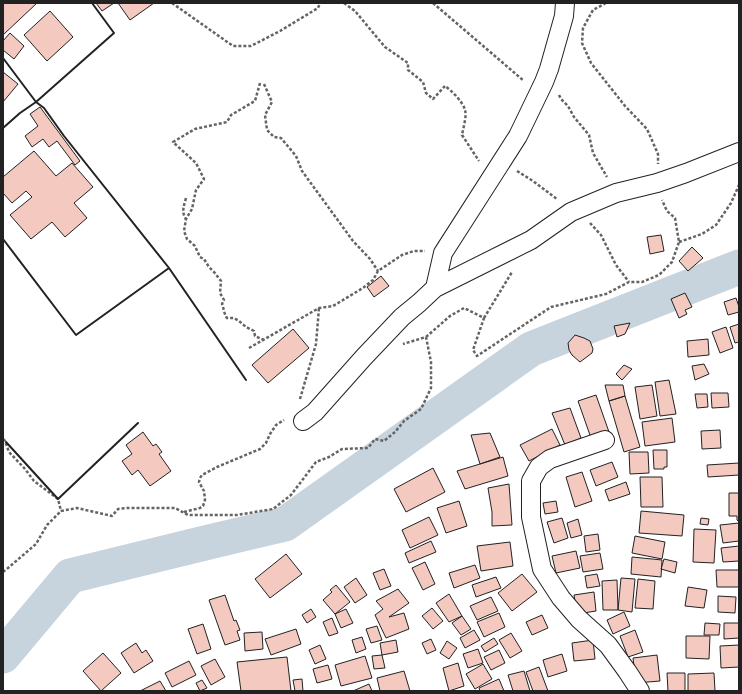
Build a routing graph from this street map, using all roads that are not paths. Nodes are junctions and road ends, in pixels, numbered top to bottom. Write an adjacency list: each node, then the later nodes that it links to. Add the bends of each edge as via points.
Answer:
1 (565, 3): 3 (street, via 564,16 544,82 518,136 443,253)
2 (739, 152): 3 (street, via 658,183 616,193 571,212 531,240)
3 (435, 288): 4 (street, via 402,317 315,412)
4 (303, 418)
5 (605, 440): 6 (street, via 550,459 539,467 531,481 531,517 542,569 579,619 608,645)
6 (640, 691)

